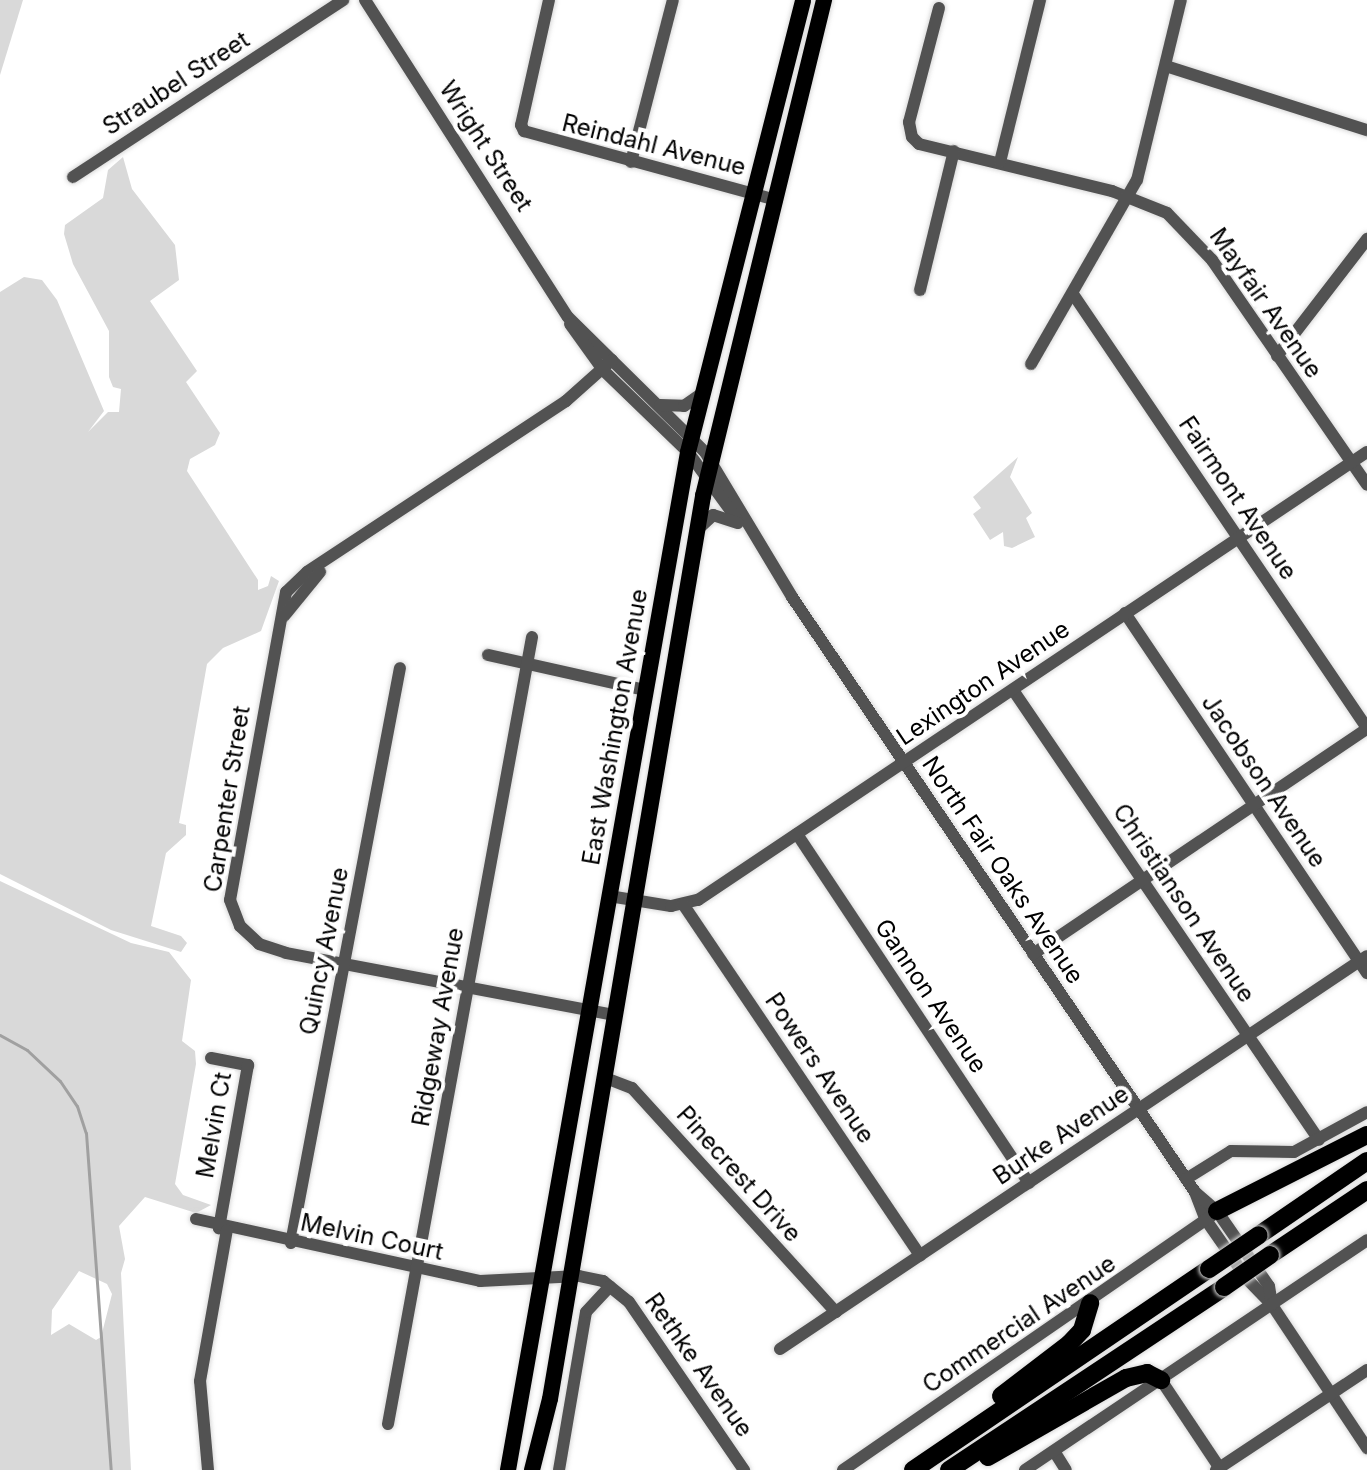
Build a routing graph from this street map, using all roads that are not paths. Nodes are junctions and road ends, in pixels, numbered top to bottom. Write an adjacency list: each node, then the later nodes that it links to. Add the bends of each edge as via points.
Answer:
1 (343, 0): 15 (street, Straubel Street)
2 (365, 0): 24 (street, Wright Street, via 568,317 579,343)
3 (549, 0): 13 (street, Reindahl Avenue, via 523,129 542,140)
4 (673, 0): 13 (street)
5 (803, 0): 16 (main road, East Washington Avenue)
6 (824, 0): 18 (main road, East Washington Avenue)
7 (1040, 0): 14 (street)
8 (1181, 0): 10 (street)
9 (939, 8): 12 (street, Mayfair Avenue, via 909,122 912,137)
10 (1166, 66): 11 (street); 17 (street)
11 (1367, 130)
12 (954, 151): 14 (street, Mayfair Avenue); 20 (street)
13 (631, 162): 16 (street, Reindahl Avenue)
14 (1000, 162): 17 (street, Mayfair Avenue)
15 (73, 177)
16 (755, 193): 18 (street, Reindahl Avenue); 25 (main road, East Washington Avenue)
17 (1129, 196): 21 (street); 22 (street, Mayfair Avenue, via 1148,201 1189,231)
18 (777, 200): 30 (main road, East Washington Avenue)
19 (1367, 239): 22 (street)
20 (920, 290)
21 (1073, 294): 23 (street); 34 (street, Fairmont Avenue)
22 (1277, 356): 29 (street, Mayfair Avenue)
23 (1031, 364)
24 (607, 365): 26 (street, Wright Street); 27 (street, Wright Street); 52 (street, Carpenter Street, via 566,401 293,584 284,597 232,872 233,912 259,944)
25 (704, 392): 26 (street, via 684,406); 27 (main road, East Washington Avenue)
26 (660, 405): 27 (street, Wright Street)
27 (690, 444): 30 (street, North Fair Oaks Avenue); 40 (main road, East Washington Avenue)
28 (1367, 452): 29 (street, Lexington Avenue)
29 (1351, 462): 31 (street, Mayfair Avenue); 34 (street, Lexington Avenue)
30 (709, 469): 32 (street, North Fair Oaks Avenue); 33 (main road, East Washington Avenue)
31 (1367, 485)
32 (745, 528): 33 (street, via 713,515); 43 (street, North Fair Oaks Avenue)
33 (696, 533): 48 (main road, East Washington Avenue)
34 (1239, 538): 35 (street, Lexington Avenue); 42 (street, Fairmont Avenue)
35 (1125, 613): 41 (street, Lexington Avenue); 44 (street, Jacobson Avenue)
36 (532, 637): 38 (street, Ridgeway Avenue)
37 (488, 655): 38 (street)
38 (527, 666): 40 (street); 54 (street, Ridgeway Avenue)
39 (400, 668): 52 (street, Quincy Avenue)
40 (645, 690): 47 (main road, East Washington Avenue)
41 (1013, 690): 43 (street, Lexington Avenue); 46 (street, Christianson Avenue)
42 (1367, 729): 44 (street)
43 (904, 762): 45 (street, Lexington Avenue); 50 (street, North Fair Oaks Avenue)
44 (1254, 805): 46 (street); 51 (street, Jacobson Avenue)
45 (797, 834): 49 (street, Lexington Avenue, via 708,894); 66 (street, Gannon Avenue)
46 (1142, 880): 50 (street); 57 (street, Christianson Avenue)
47 (609, 896): 48 (street, Lexington Avenue); 55 (main road, East Washington Avenue)
48 (635, 901): 49 (street, Lexington Avenue); 56 (main road, East Washington Avenue)
49 (683, 904): 73 (street, Powers Avenue)
50 (1033, 954): 60 (street, North Fair Oaks Avenue)
51 (1363, 959): 53 (street, Jacobson Avenue); 57 (street, Burke Avenue)
52 (344, 963): 54 (street, Carpenter Street); 72 (street, Quincy Avenue)
53 (1367, 973)
54 (468, 986): 55 (street, Carpenter Street); 74 (street, Ridgeway Avenue)
55 (587, 1009): 56 (street, Carpenter Street); 76 (main road, East Washington Avenue)
56 (614, 1015): 59 (main road, East Washington Avenue)
57 (1248, 1036): 60 (street, Burke Avenue); 63 (street, Christianson Avenue)
58 (211, 1058): 70 (street, Melvin Ct, via 248,1065)
59 (603, 1077): 75 (main road, East Washington Avenue); 80 (street, Pinecrest Drive, via 632,1088)
60 (1139, 1109): 65 (street, North Fair Oaks Avenue); 66 (street, Burke Avenue)
61 (1367, 1112): 63 (street)
62 (1367, 1135): 68 (highway)
63 (1319, 1140): 65 (street, via 1278,1155 1231,1151)
64 (1367, 1161): 96 (highway, bridge)
65 (1186, 1179): 68 (street, North Fair Oaks Avenue)
66 (1029, 1183): 73 (street, Burke Avenue)
67 (1367, 1190): 97 (highway, bridge)
68 (1211, 1215): 78 (street, Commercial Avenue); 79 (street, North Fair Oaks Avenue, via 1269,1286)
69 (196, 1219): 70 (street, Melvin Court)
70 (223, 1229): 72 (street, Melvin Court); 89 (street, via 200,1381)
71 (1367, 1240): 79 (street)
72 (291, 1243): 74 (street, Melvin Court)
73 (920, 1256): 80 (street, Burke Avenue)
74 (416, 1269): 76 (street, Melvin Court, via 480,1281); 85 (street, Ridgeway Avenue)
75 (569, 1276): 76 (street, Melvin Court); 77 (street, Rethke Avenue); 91 (main road, East Washington Avenue)
76 (542, 1278): 90 (main road, East Washington Avenue)
77 (610, 1286): 92 (street, via 586,1312); 93 (street, Rethke Avenue, via 629,1302)
78 (1090, 1303): 94 (street, Commercial Avenue); 95 (highway, via 1082,1330 1069,1344)
79 (1272, 1305): 83 (street); 84 (street, North Fair Oaks Avenue)
80 (836, 1312): 81 (street, Burke Avenue)
81 (780, 1349)
82 (1367, 1370): 84 (street)
83 (1161, 1380): 87 (street); 88 (street); 98 (highway, via 1147,1373 1126,1378)
84 (1331, 1394): 86 (street, North Fair Oaks Avenue); 88 (street)
85 (388, 1424)
86 (1367, 1448)
87 (1054, 1451): 99 (street); 100 (street)
88 (1219, 1469)
89 (208, 1470)
90 (508, 1470)
91 (532, 1470)
92 (559, 1470)
93 (744, 1470)
94 (843, 1470)
95 (903, 1470)
96 (913, 1470)
97 (949, 1470)
98 (965, 1470)
99 (1025, 1470)
100 (1066, 1470)

